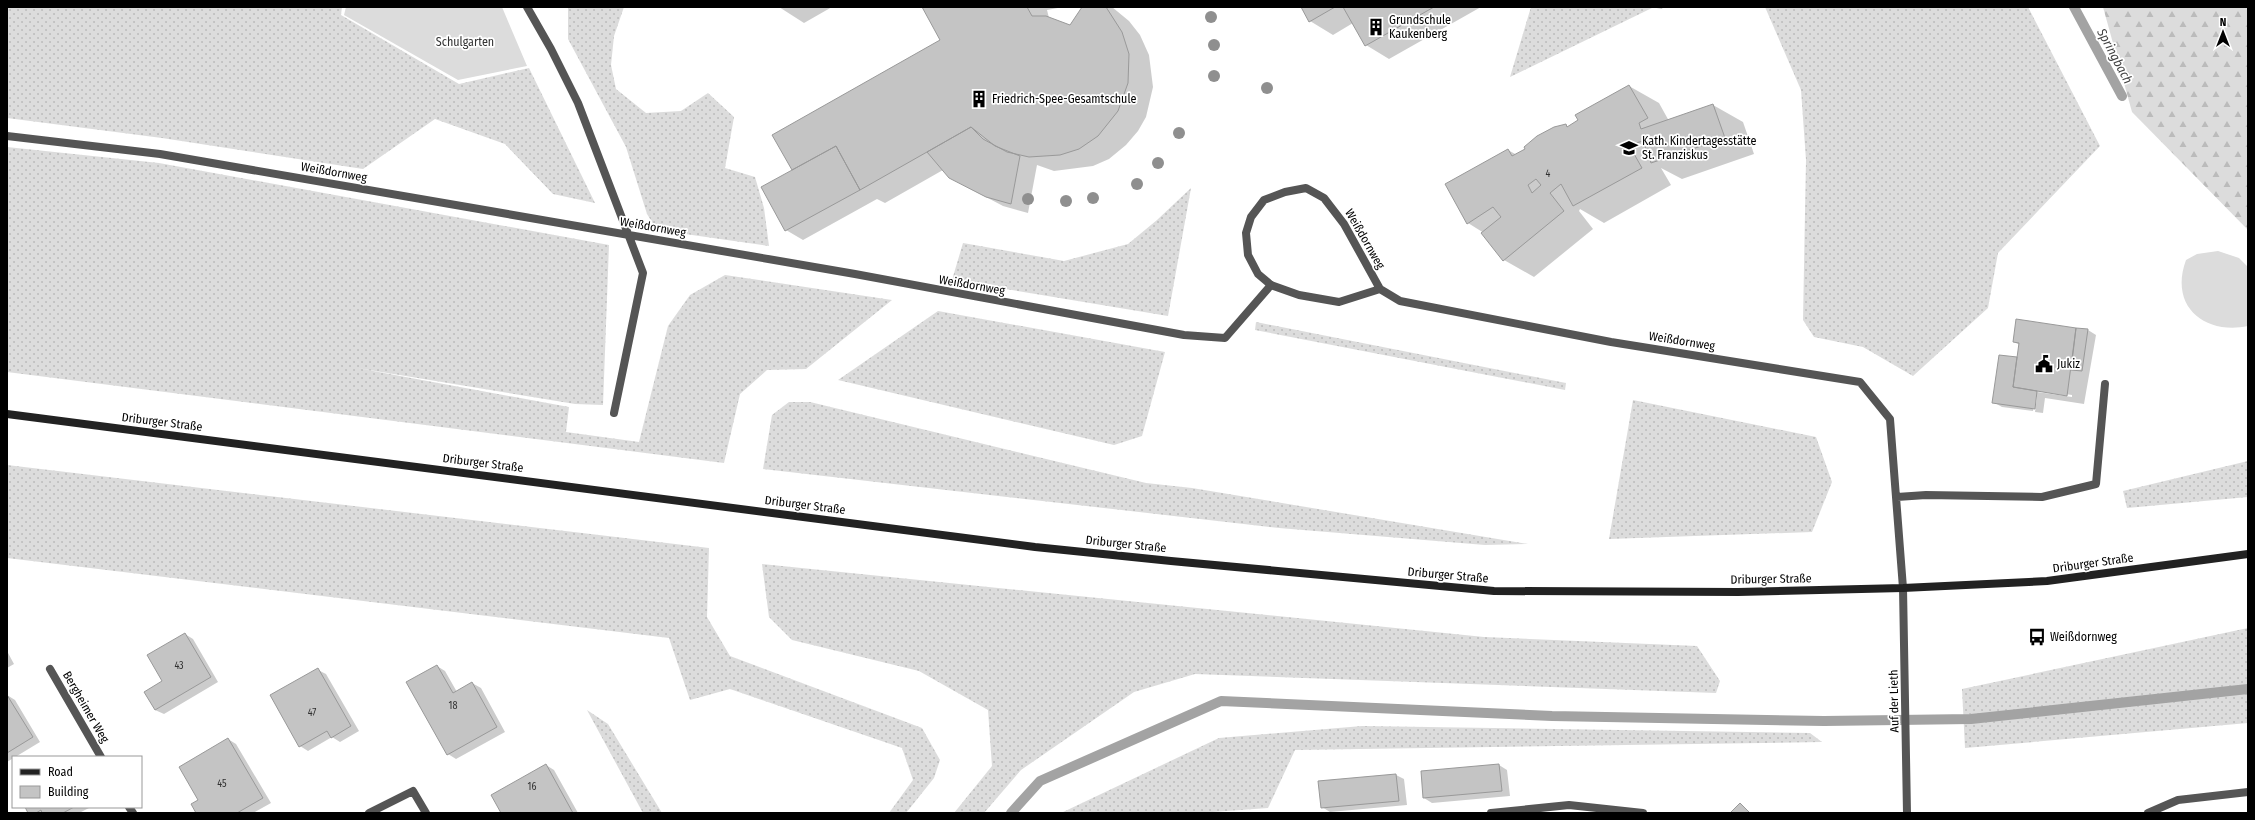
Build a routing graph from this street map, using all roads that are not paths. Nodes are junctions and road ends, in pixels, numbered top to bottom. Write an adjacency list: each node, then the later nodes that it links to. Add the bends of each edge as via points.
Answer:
1 (527, 7): 3 (street, via 578,103)
2 (7, 136): 3 (street, Weißdornweg, via 160,154)
3 (629, 235): 4 (street, Weißdornweg, via 1184,335 1225,338); 7 (street, via 643,273)
4 (1271, 285): 5 (street, Weißdornweg, via 1299,295 1339,302); 5 (street, Weißdornweg, via 1258,274 1248,255 1246,233 1251,218 1264,200 1306,188 1324,198 1344,224)
5 (1380, 289): 9 (street, Weißdornweg, via 1400,301 1611,342 1860,382 1890,419)
6 (2105, 384): 9 (street, via 2096,484 2042,497)
7 (614, 413)
8 (7, 414): 11 (main road, Driburger Straße, via 1035,547 1171,562 1478,590 1738,592)
9 (1897, 497): 11 (street, Weißdornweg)
10 (2248, 554): 11 (main road, Driburger Straße, via 2047,581)
11 (1903, 588): 19 (street, Auf der Lieth)
12 (50, 669): 13 (street, Bergheimer Weg)
13 (100, 756)
14 (2248, 792): 20 (street, via 2178,800)
15 (369, 813): 16 (street, via 413,791)
16 (426, 813)
17 (1491, 813): 18 (street, via 1569,805)
18 (1643, 813)
19 (1907, 813)
20 (2148, 813)

